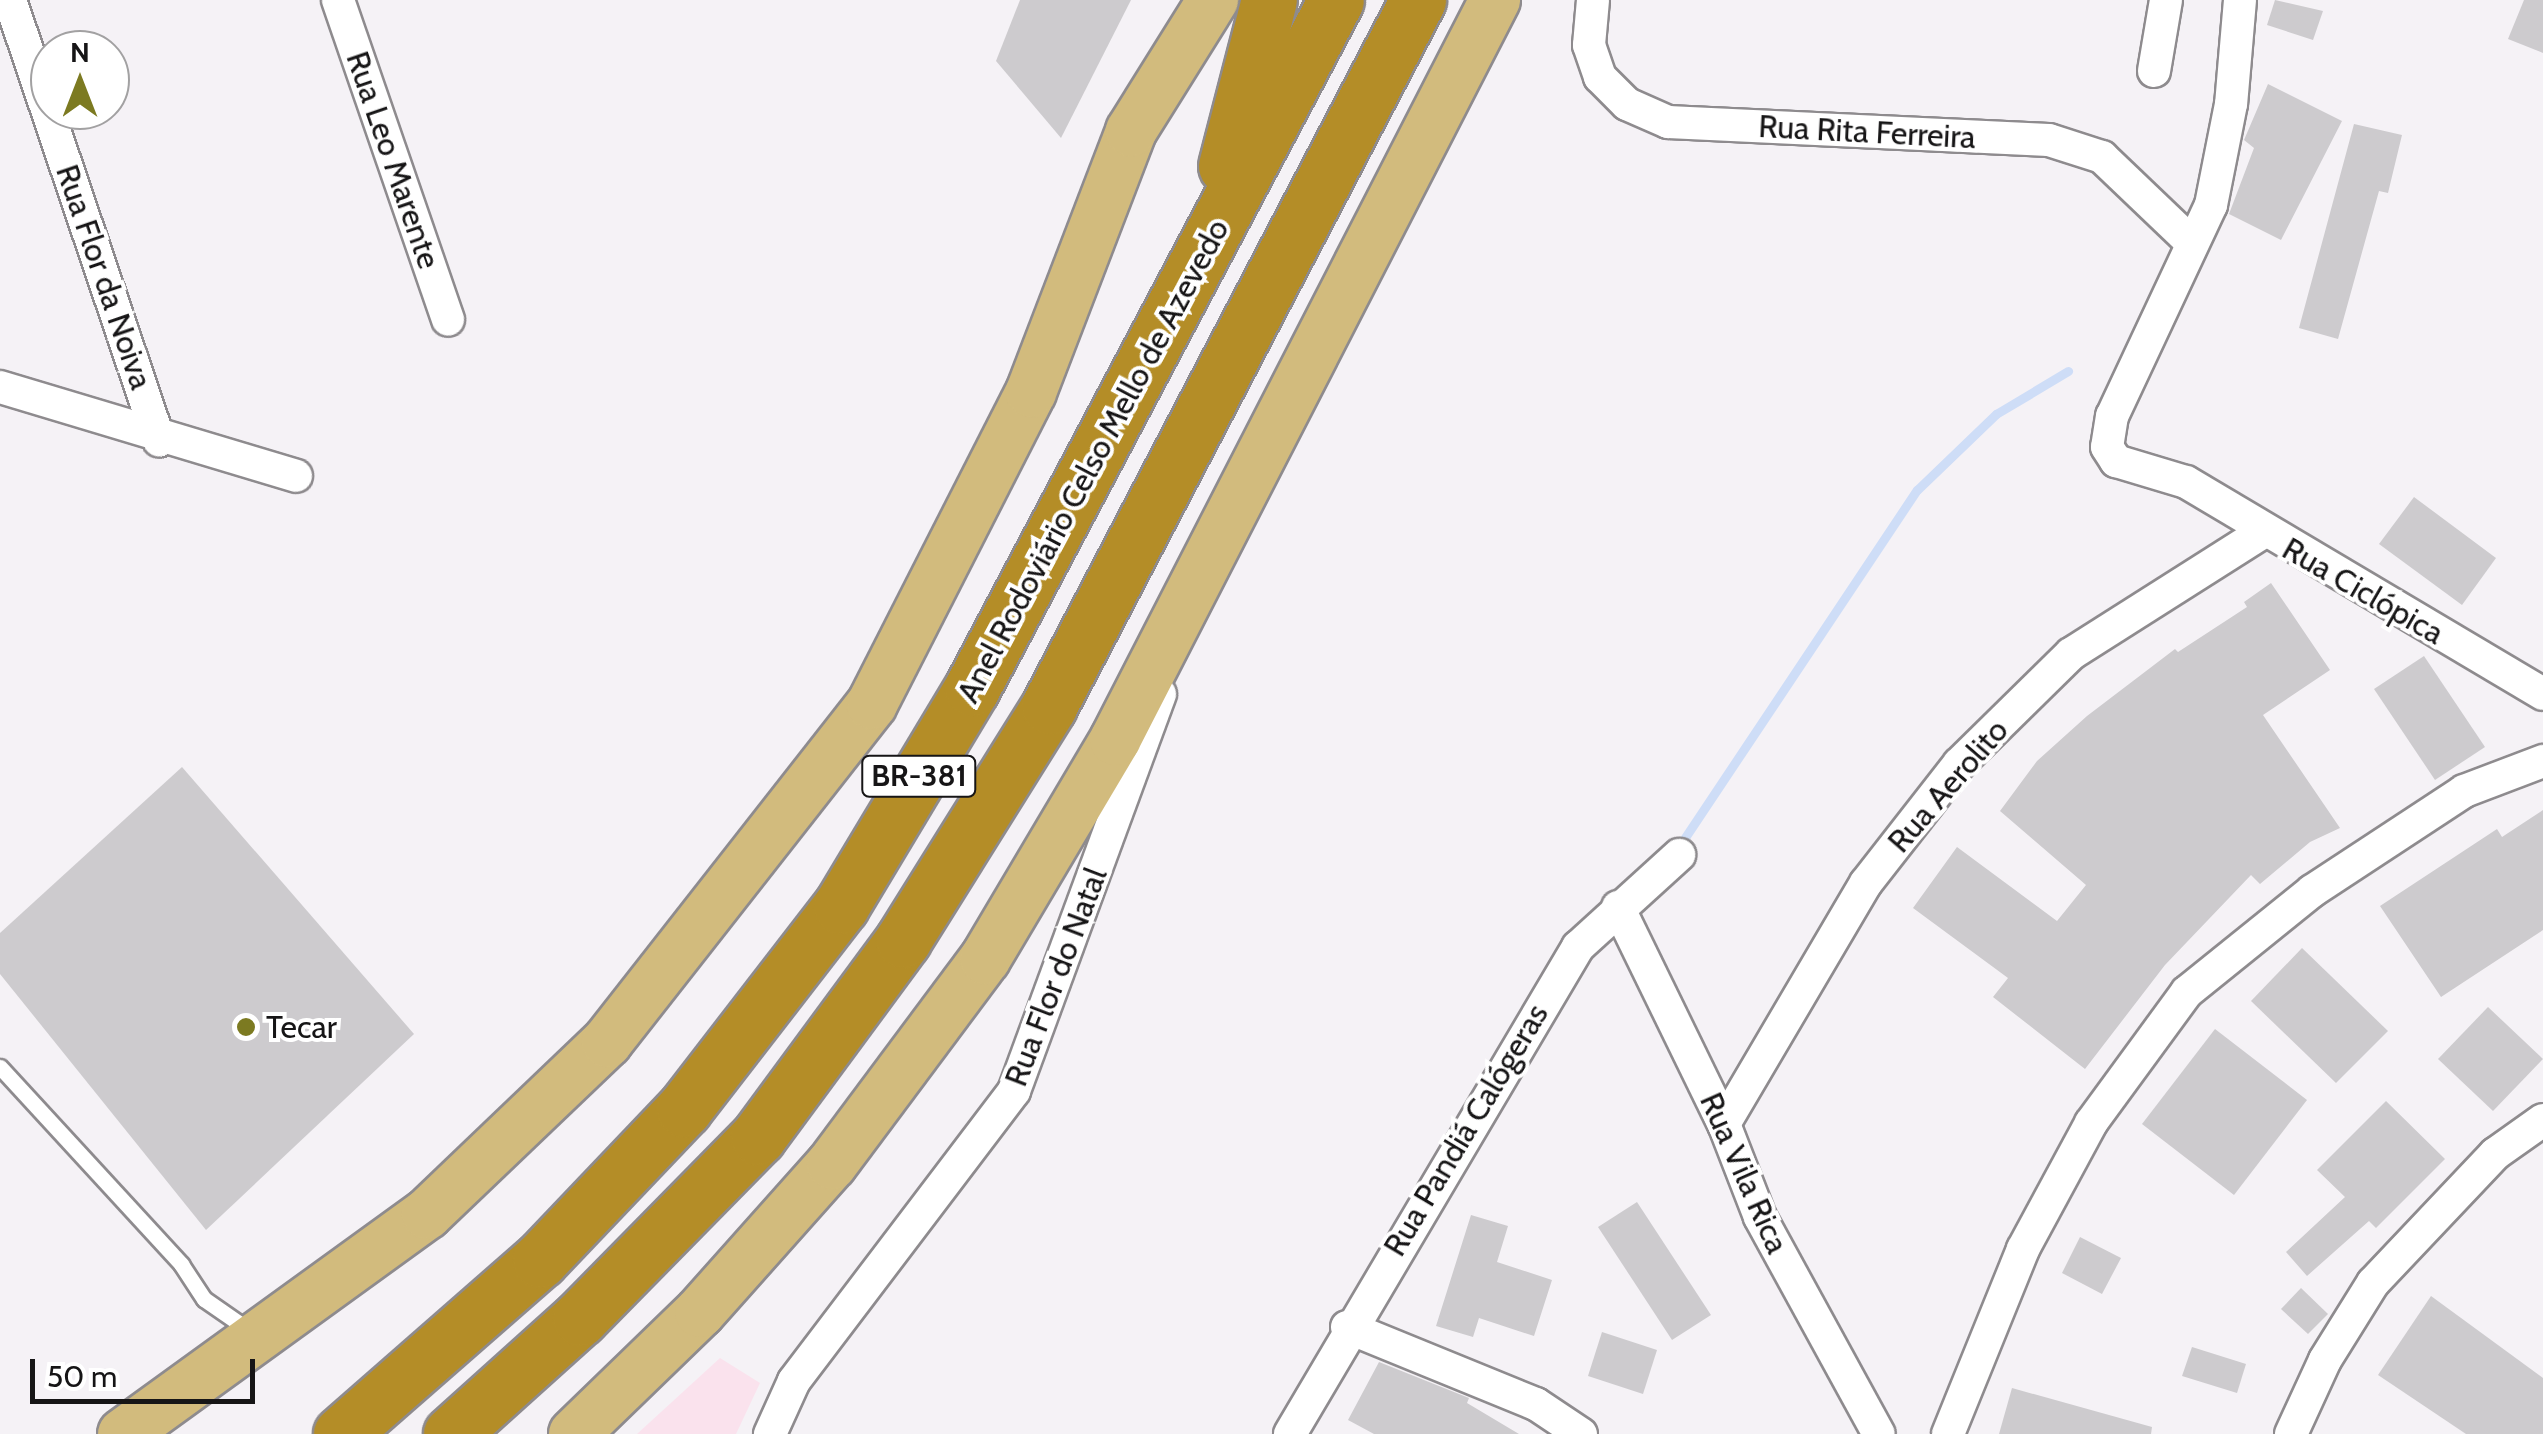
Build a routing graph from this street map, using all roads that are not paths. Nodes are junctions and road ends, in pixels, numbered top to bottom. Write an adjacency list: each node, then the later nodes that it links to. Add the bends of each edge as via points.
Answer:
1 (10, 0): 16 (street, Rua Flor da Noiva)
2 (338, 0): 14 (street, Rua Leo Marente)
3 (1213, 0): 28 (main road, via 1131,132 1031,392 872,704 606,1042 427,1214)
4 (1269, 0): 13 (highway)
5 (1336, 0): 13 (highway, Anel Rodoviário Celso Mello de Azevedo / BR-381)
6 (1418, 0): 31 (highway, BR-381, via 1049,706 903,940 758,1137 580,1318)
7 (1495, 0): 19 (main road)
8 (1593, 0): 12 (street, Rua Rita Ferreira, via 1590,45 1600,77 1627,104 1668,122 2049,140 2102,157)
9 (2166, 0): 11 (street)
10 (2240, 0): 12 (street, via 2228,121 2211,205)
11 (2154, 71)
12 (2192, 243): 18 (street, Rua Ciclópica, via 2112,416 2107,447 2116,460 2186,482)
13 (1200, 265): 30 (highway, Anel Rodoviário Celso Mello de Azevedo / BR-381, via 972,688 842,906 671,1123 540,1260)
14 (448, 320)
15 (0, 387): 16 (street)
16 (160, 440): 17 (street)
17 (296, 476)
18 (2262, 533): 20 (street, Rua Ciclópica); 26 (street, Rua Aerolito, via 2070,654 1959,764 1866,884)
19 (1169, 634): 32 (main road, via 1057,842 913,1060 832,1164 700,1312); 33 (street, Rua Flor do Natal, via 1158,704 1014,1091 794,1381)
20 (2543, 694)
21 (2543, 761): 37 (street, via 2464,791 2312,891 2187,992 2091,1123 2023,1250)
22 (1678, 855): 23 (street, Rua Pandiá Calógeras)
23 (1618, 907): 26 (street, Rua Vila Rica); 27 (street, Rua Pandiá Calógeras, via 1578,947)
24 (0, 1067): 28 (lane, via 181,1264 204,1299)
25 (2543, 1120): 38 (street, via 2494,1154 2373,1283 2325,1360)
26 (1724, 1124): 36 (street, Rua Vila Rica, via 1760,1217)
27 (1348, 1327): 34 (street, Rua Pandiá Calógeras); 35 (street, via 1485,1380)
28 (258, 1337): 29 (main road)
29 (123, 1434)
30 (341, 1434)
31 (451, 1434)
32 (574, 1434)
33 (770, 1434)
34 (1290, 1434)
35 (1581, 1434)
36 (1879, 1434)
37 (1948, 1434)
38 (2291, 1434)

